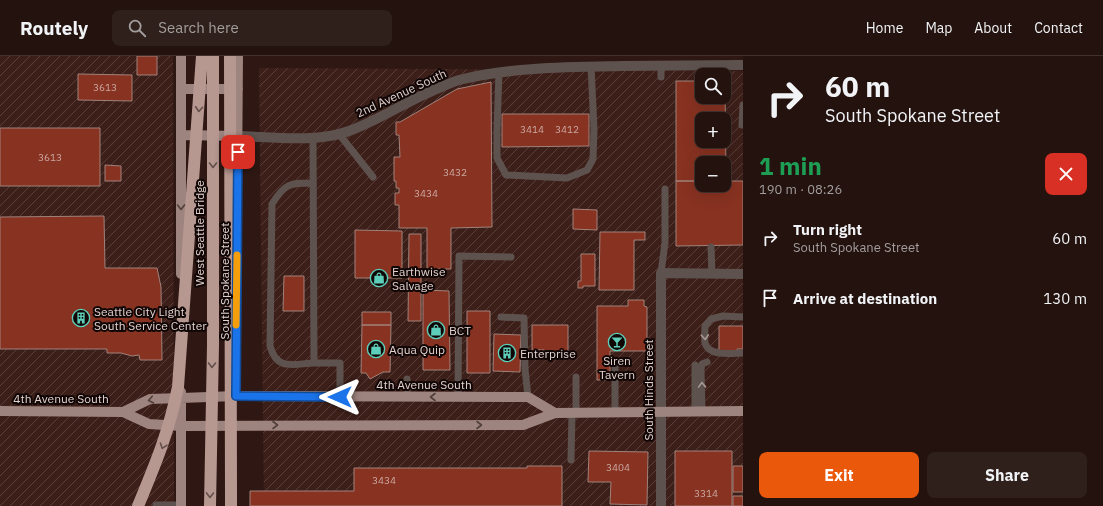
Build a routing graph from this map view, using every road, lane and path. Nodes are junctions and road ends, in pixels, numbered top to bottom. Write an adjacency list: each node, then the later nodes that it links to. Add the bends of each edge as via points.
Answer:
1 (181, 56): 12 (main road)
2 (202, 56): 54 (highway, one-way to 54, bridge, via 178,387 160,454)
3 (213, 56): 56 (highway, West Seattle Bridge, one-way to 56, bridge)
4 (230, 56): 57 (highway, bridge)
5 (238, 56): 11 (main road, South Spokane Street)
6 (743, 65): 8 (street, 2nd Avenue South)
7 (591, 66): 8 (street, 2nd Avenue South); 9 (street, 2nd Avenue South); 9 (lane, via 593,159 587,170 567,178 506,175 497,158)
8 (661, 66): 10 (lane)
9 (499, 72): 15 (street, 2nd Avenue South, via 457,80 418,96 365,125)
10 (661, 77)
11 (238, 89): 12 (main road); 17 (main road, South Spokane Street)
12 (181, 90): 16 (main road)
13 (743, 105): 14 (lane)
14 (742, 125)
15 (339, 134): 18 (street, 2nd Avenue South); 19 (lane)
16 (181, 135): 17 (main road); 41 (main road, one-way to 41)
17 (238, 136): 18 (street, 2nd Avenue South); 36 (main road, South Spokane Street)
18 (314, 138): 20 (lane)
19 (373, 177)
20 (313, 183): 31 (lane); 31 (lane, via 295,183 287,186 272,204 270,346 272,355 282,364)
21 (665, 188): 24 (lane, via 665,243)
22 (711, 247): 25 (lane)
23 (512, 257): 39 (lane, via 459,256)
24 (661, 273): 25 (street); 45 (street, South Hinds Street)
25 (712, 274): 26 (street)
26 (743, 274)
27 (743, 316): 29 (lane, one-way to 29, via 711,319 705,326 706,344 711,350 721,353)
28 (501, 317): 40 (lane, via 524,318)
29 (743, 353)
30 (707, 362): 46 (lane, one-way to 30, via 701,369 702,364)
31 (314, 364): 37 (lane, via 340,363)
32 (695, 365): 46 (lane)
33 (615, 366): 49 (lane)
34 (576, 377): 48 (lane)
35 (407, 379): 38 (lane)
36 (236, 396): 37 (main road, 4th Avenue South); 41 (main road, 4th Avenue South); 50 (main road, South Spokane Street)
37 (340, 397): 38 (main road, 4th Avenue South)
38 (407, 397): 39 (main road, 4th Avenue South, one-way to 38)
39 (458, 397): 40 (main road, 4th Avenue South)
40 (528, 397): 47 (main road)
41 (181, 398): 44 (main road, 4th Avenue South, one-way to 44, via 150,399); 51 (main road)
42 (0, 411): 44 (main road, 4th Avenue South)
43 (743, 411): 46 (main road, 4th Avenue South)
44 (123, 412): 51 (main road, 4th Avenue South, via 149,424)
45 (661, 412): 46 (main road, 4th Avenue South); 49 (main road, 4th Avenue South); 59 (street, South Hinds Street)
46 (698, 412)
47 (555, 413): 48 (main road, 4th Avenue South); 50 (main road, 4th Avenue South, one-way to 47, via 523,425)
48 (574, 413): 49 (main road, 4th Avenue South); 52 (lane)
49 (615, 413)
50 (236, 425): 51 (main road, 4th Avenue South); 58 (main road, South Spokane Street)
51 (181, 426): 55 (main road)
52 (571, 460)
53 (156, 505): 55 (lane)
54 (138, 506)
55 (181, 506)
56 (210, 506)
57 (231, 506)
58 (236, 506)
59 (661, 506)

